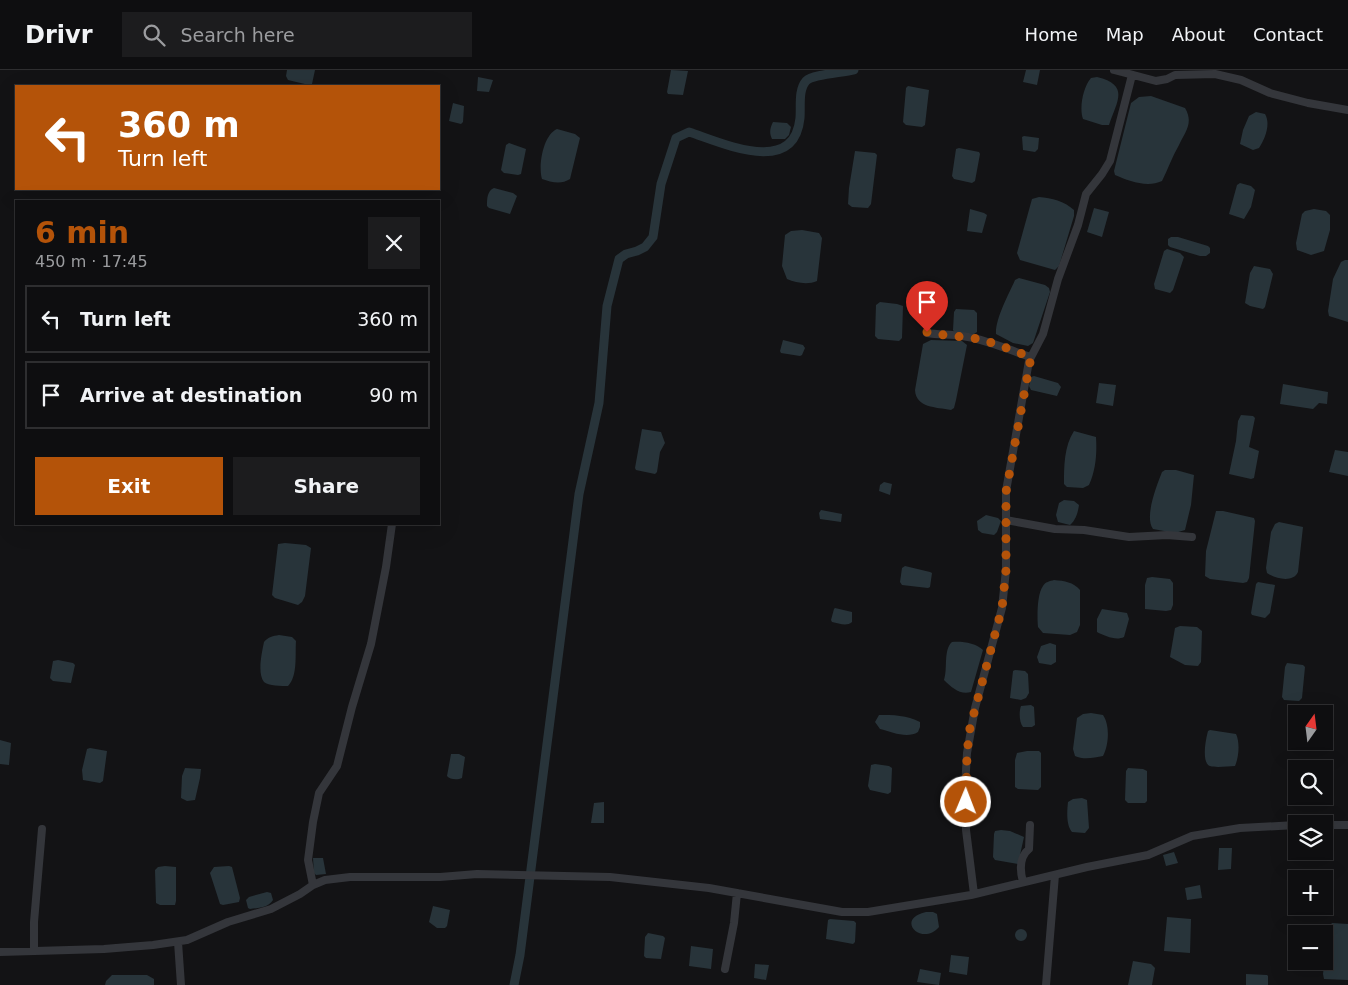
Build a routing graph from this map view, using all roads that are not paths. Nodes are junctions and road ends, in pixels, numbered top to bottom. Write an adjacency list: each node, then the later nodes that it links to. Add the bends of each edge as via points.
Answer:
1 (1114, 70): 2 (street)
2 (1132, 75): 3 (street, via 1156,80 1175,75 1215,74 1241,80 1280,96); 5 (street, via 1110,161 1086,194 1043,334)
3 (1348, 110)
4 (927, 332): 5 (street, via 981,340)
5 (1031, 357): 6 (street, via 1010,464)
6 (1006, 520): 8 (street, via 1129,537); 18 (street, via 1002,608 975,708 967,753 966,830)
7 (392, 525): 16 (street, via 371,644 337,766 319,793 308,860)
8 (1192, 537)
9 (1333, 824): 12 (street)
10 (1030, 825): 15 (street, via 1029,849 1022,858)
11 (1288, 825): 14 (street, via 1240,828 1192,836 1148,855)
12 (1348, 825)
13 (42, 829): 20 (street)
14 (1055, 875): 15 (street); 24 (street)
15 (1023, 882): 18 (street)
16 (313, 885): 17 (street, via 350,877 538,875 628,879); 19 (street, via 271,909)
17 (737, 893): 18 (street, via 842,912 868,912); 22 (street)
18 (974, 894)
19 (178, 942): 20 (street); 23 (street)
20 (34, 951): 21 (street)
21 (0, 952)
22 (725, 969)
23 (181, 985)
24 (1046, 985)

